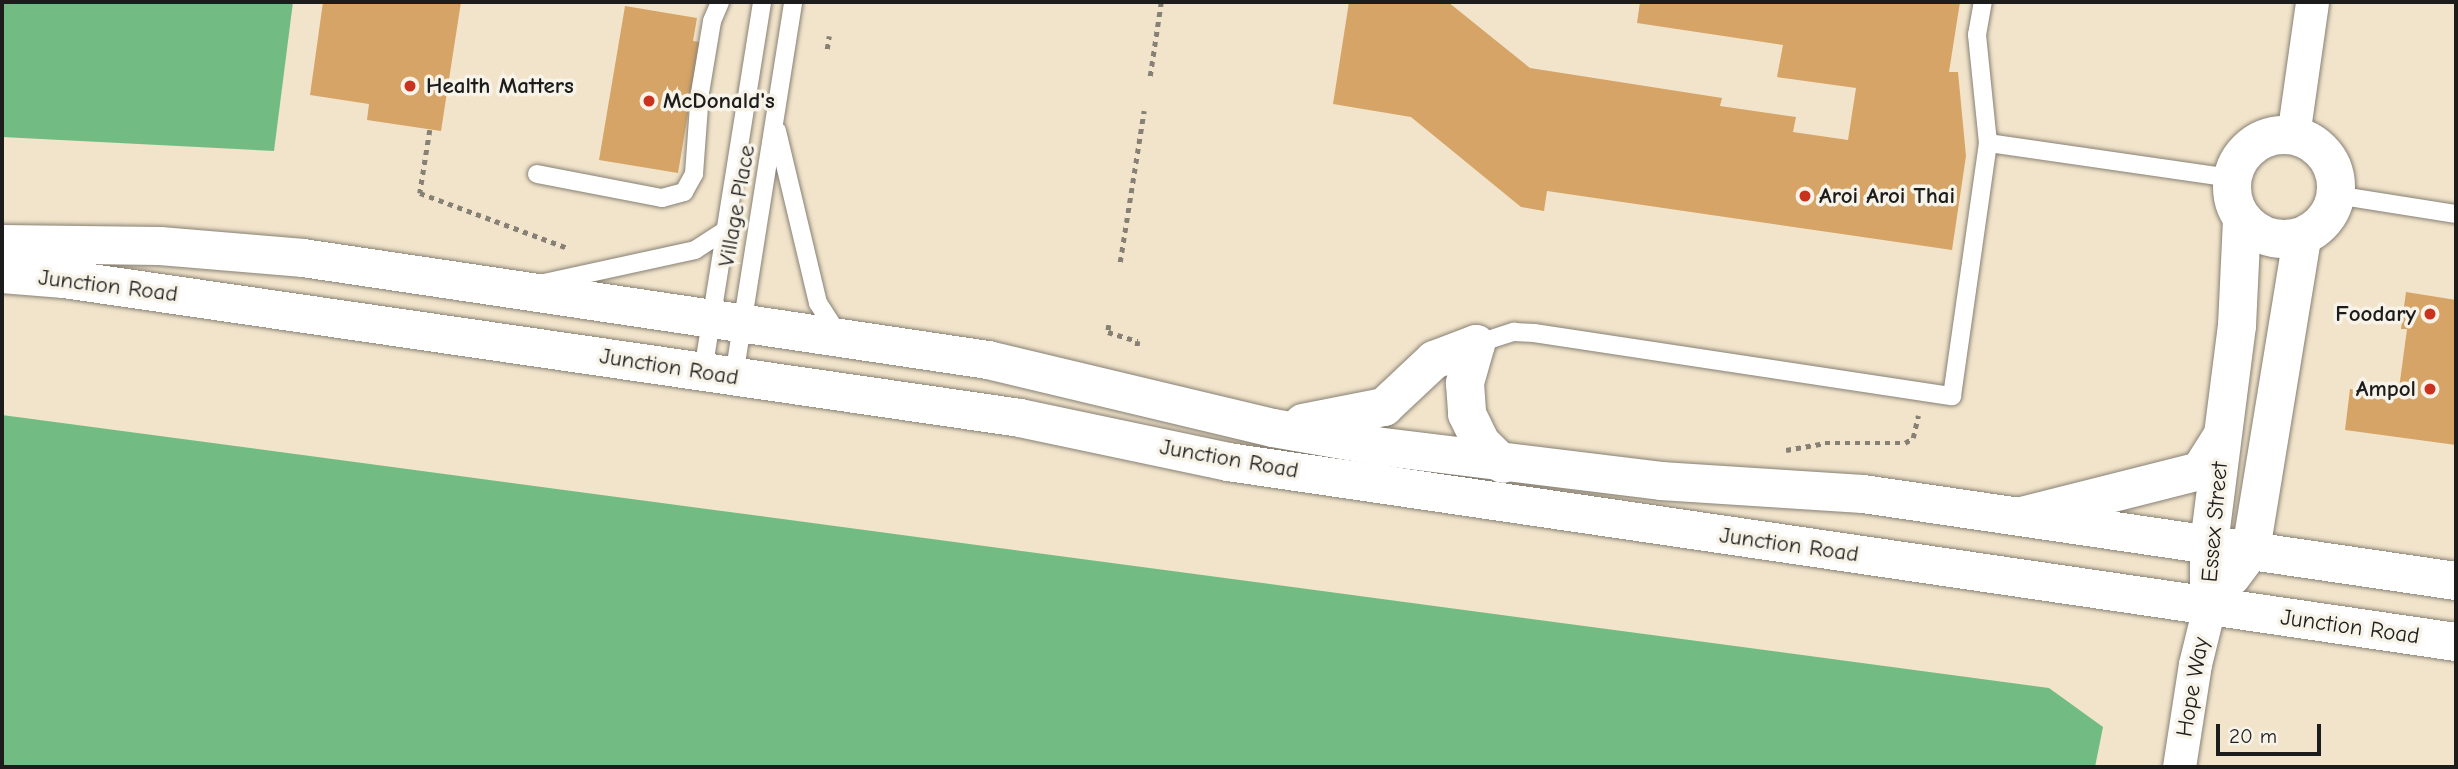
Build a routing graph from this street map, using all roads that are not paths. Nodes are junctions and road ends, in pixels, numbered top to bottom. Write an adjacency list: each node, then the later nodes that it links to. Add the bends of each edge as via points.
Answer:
1 (708, 2): 7 (lane)
2 (720, 2): 7 (lane)
3 (762, 2): 16 (lane, Village Place)
4 (793, 2): 8 (lane, Village Place)
5 (1983, 2): 10 (lane, via 1977,35)
6 (2312, 2): 9 (street)
7 (712, 21): 11 (lane, via 700,93 694,174 684,192 663,198)
8 (776, 124): 21 (lane, Village Place); 22 (lane, via 818,303)
9 (2293, 136): 12 (main road, via 2265,138 2253,145); 13 (main road, via 2314,145 2330,162)
10 (1988, 143): 12 (lane); 23 (lane, via 1952,396 1534,333 1514,332)
11 (537, 174)
12 (2231, 178): 15 (main road, via 2233,201)
13 (2336, 195): 14 (lane); 17 (main road, via 2324,220)
14 (2456, 214)
15 (2242, 219): 17 (main road, via 2263,236); 26 (main road, Essex Street)
16 (729, 228): 20 (lane, via 695,250); 21 (lane, Village Place)
17 (2302, 237): 30 (main road, Essex Street)
18 (2, 244): 20 (main road, Junction Road, via 216,250)
19 (2, 274): 24 (main road, Junction Road, via 64,279)
20 (513, 290): 21 (main road, Junction Road)
21 (727, 321): 22 (main road, Junction Road); 24 (lane); 24 (lane, Village Place)
22 (842, 338): 25 (main road, Junction Road, via 1001,362)
23 (1476, 344): 25 (main road, via 1434,360 1384,407); 27 (main road, via 1465,383 1467,414 1481,443)
24 (719, 374): 32 (main road, Junction Road, via 1020,418 1228,461)
25 (1273, 428): 27 (main road, Junction Road)
26 (2224, 431): 28 (main road, via 2200,471); 29 (main road, Essex Street)
27 (1503, 464): 28 (main road, Junction Road, via 1863,494)
28 (2022, 516): 29 (main road, Junction Road)
29 (2209, 544): 30 (main road, Junction Road); 32 (main road, Essex Street)
30 (2251, 550): 31 (main road, Junction Road); 32 (main road, Essex Street)
31 (2456, 581)
32 (2209, 607): 33 (main road, Junction Road); 34 (street, Hope Way)
33 (2456, 642)
34 (2179, 767)

